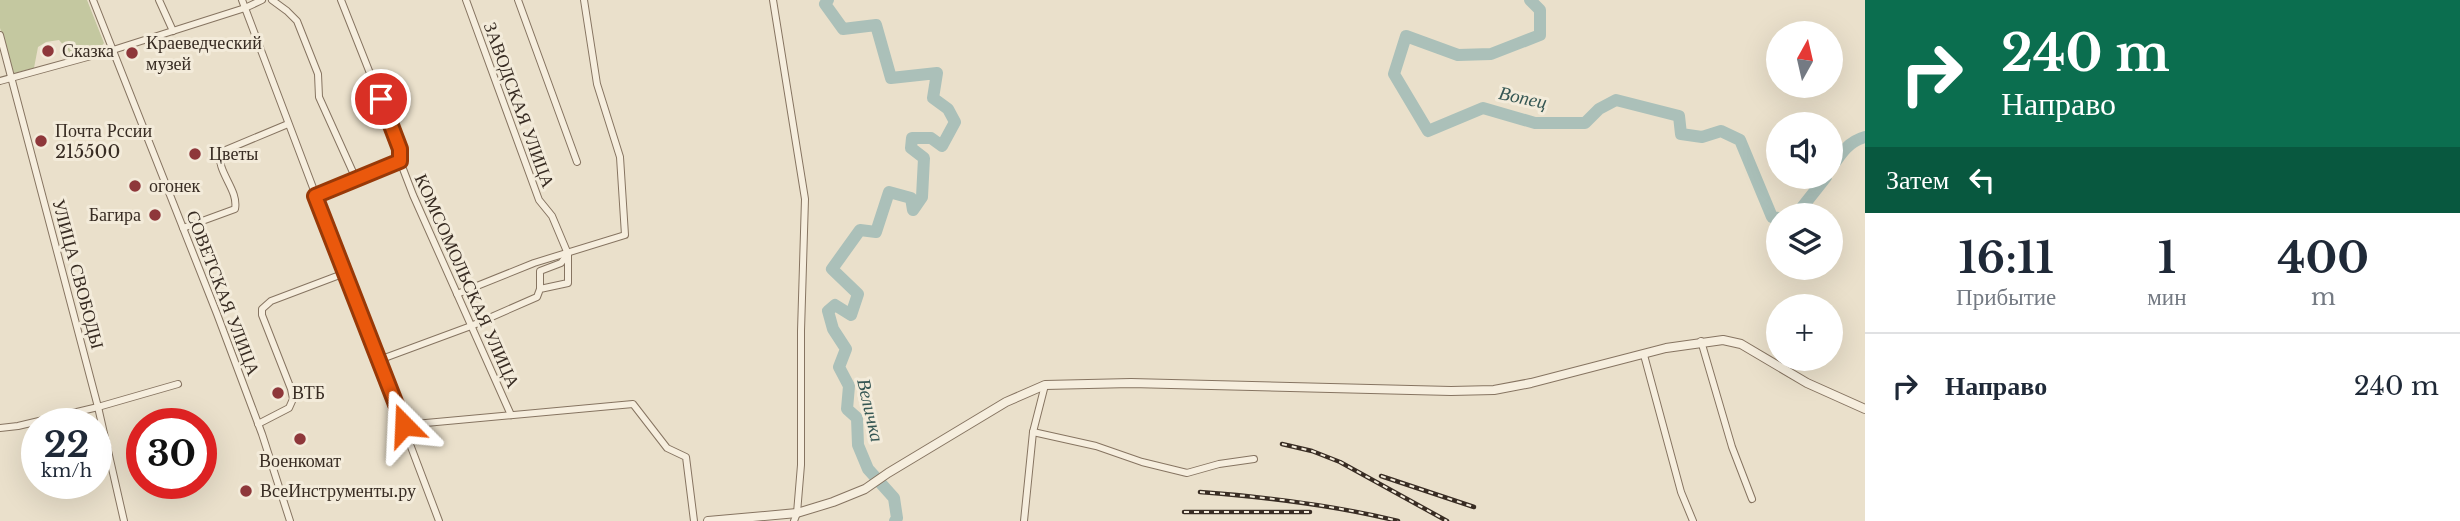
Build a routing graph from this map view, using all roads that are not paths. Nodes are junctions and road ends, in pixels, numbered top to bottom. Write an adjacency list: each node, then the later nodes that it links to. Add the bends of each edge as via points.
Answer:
1 (93, 0): 14 (street, СОВЕТСКАЯ УЛИЦА)
2 (159, 0): 12 (street)
3 (242, 0): 11 (street)
4 (262, 0): 11 (street)
5 (272, 0): 20 (street, via 297,22 318,74 318,97)
6 (341, 0): 18 (street, КОМСОМОЛЬСКАЯ УЛИЦА, via 400,149)
7 (466, 0): 23 (street, ЗАВОДСКАЯ УЛИЦА, via 540,200)
8 (519, 0): 19 (street)
9 (584, 0): 23 (street, via 597,84 620,157 625,236)
10 (773, 0): 42 (street, via 805,199 801,465)
11 (245, 8): 12 (street); 17 (street)
12 (173, 31): 14 (street)
13 (0, 36): 15 (street, УЛИЦА СВОБОДЫ)
14 (113, 50): 15 (street); 22 (street, СОВЕТСКАЯ УЛИЦА)
15 (12, 78): 16 (street); 33 (street, УЛИЦА СВОБОДЫ)
16 (0, 81)
17 (288, 124): 21 (street); 22 (street, via 221,152 235,209)
18 (400, 161): 20 (street); 26 (street, КОМСОМОЛЬСКАЯ УЛИЦА)
19 (577, 162)
20 (356, 179): 21 (street)
21 (315, 196): 24 (street)
22 (183, 228): 36 (street, СОВЕТСКАЯ УЛИЦА)
23 (568, 254): 25 (street, via 561,263 540,271); 25 (street, via 568,283); 26 (street)
24 (345, 273): 30 (street); 36 (street, via 271,301 262,309 293,398 289,408)
25 (540, 289): 27 (street, via 537,297)
26 (457, 294): 27 (street, КОМСОМОЛЬСКАЯ УЛИЦА)
27 (471, 326): 30 (street); 35 (street, КОМСОМОЛЬСКАЯ УЛИЦА)
28 (1701, 341): 29 (street); 34 (street, via 1741,344 1807,383); 41 (street)
29 (1644, 355): 32 (street, via 1494,390); 49 (street)
30 (379, 359): 37 (street)
31 (178, 384): 33 (street)
32 (1045, 385): 39 (street); 42 (street, via 1006,402 865,489)
33 (98, 407): 38 (street); 43 (street, УЛИЦА СВОБОДЫ)
34 (1865, 409)
35 (511, 415): 37 (street); 46 (street, via 633,404 667,448 686,457)
36 (258, 424): 44 (street, СОВЕТСКАЯ УЛИЦА)
37 (404, 425): 45 (street)
38 (0, 428)
39 (1033, 432): 40 (street, via 1187,473); 48 (street)
40 (1254, 459)
41 (1752, 499)
42 (796, 517): 47 (street)
43 (124, 521)
44 (290, 521)
45 (439, 521)
46 (694, 521)
47 (708, 521)
48 (1024, 521)
49 (1693, 521)

